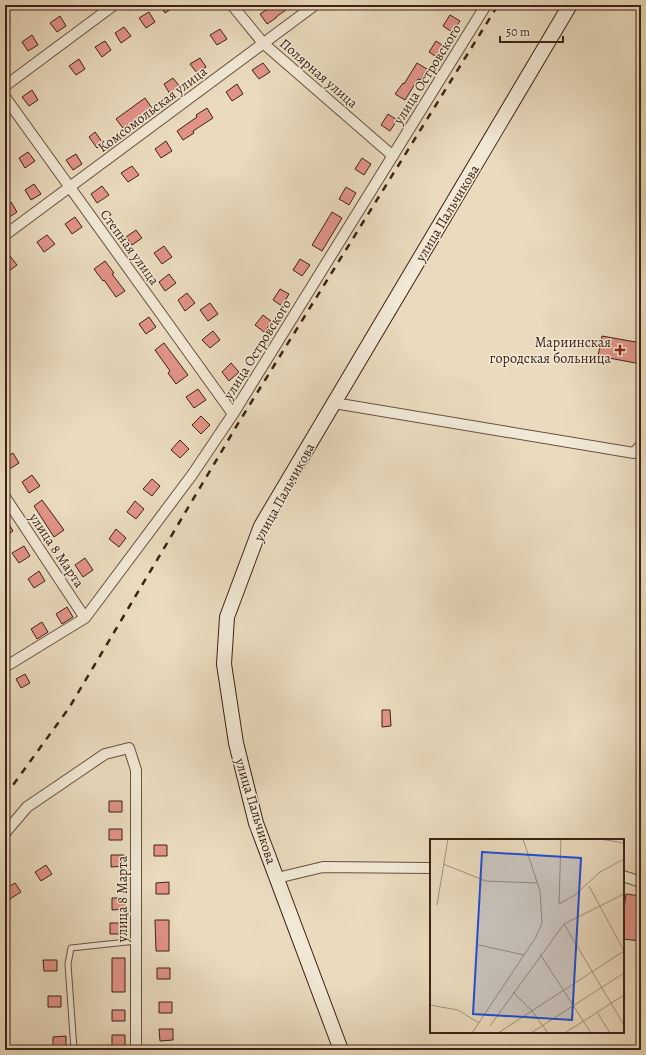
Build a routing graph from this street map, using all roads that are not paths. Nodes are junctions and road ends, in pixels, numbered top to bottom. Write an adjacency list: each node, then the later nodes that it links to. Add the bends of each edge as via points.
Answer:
1 (114, 5): 7 (street)
2 (232, 5): 6 (street, Полярная улица)
3 (315, 5): 6 (street, Комсомольская улица)
4 (486, 5): 9 (street, улица Островского)
5 (570, 5): 12 (street, улица Пальчикова)
6 (263, 43): 9 (street, Полярная улица); 10 (street, Комсомольская улица)
7 (5, 86)
8 (5, 97): 10 (street, Степная улица)
9 (393, 156): 13 (street, улица Островского)
10 (70, 187): 11 (street, Комсомольская улица); 13 (street, Степная улица)
11 (5, 235)
12 (334, 403): 14 (street, via 634,453); 21 (street, улица Пальчикова, via 261,526 227,617 224,664 236,743 256,823)
13 (233, 414): 16 (street, улица Островского, via 192,475)
14 (641, 445)
15 (5, 497): 16 (street, улица 8 Марта)
16 (85, 618): 17 (street, улица Островского)
17 (5, 667)
18 (5, 833): 23 (street, улица 8 Марта, via 28,807 105,754 129,748 136,770)
19 (430, 868): 21 (street, via 323,866)
20 (624, 876): 22 (street)
21 (277, 878): 26 (street, улица Пальчикова)
22 (641, 882)
23 (136, 941): 24 (lane, via 71,948 68,964); 25 (street, улица 8 Марта)
24 (74, 1050)
25 (136, 1050)
26 (341, 1050)

